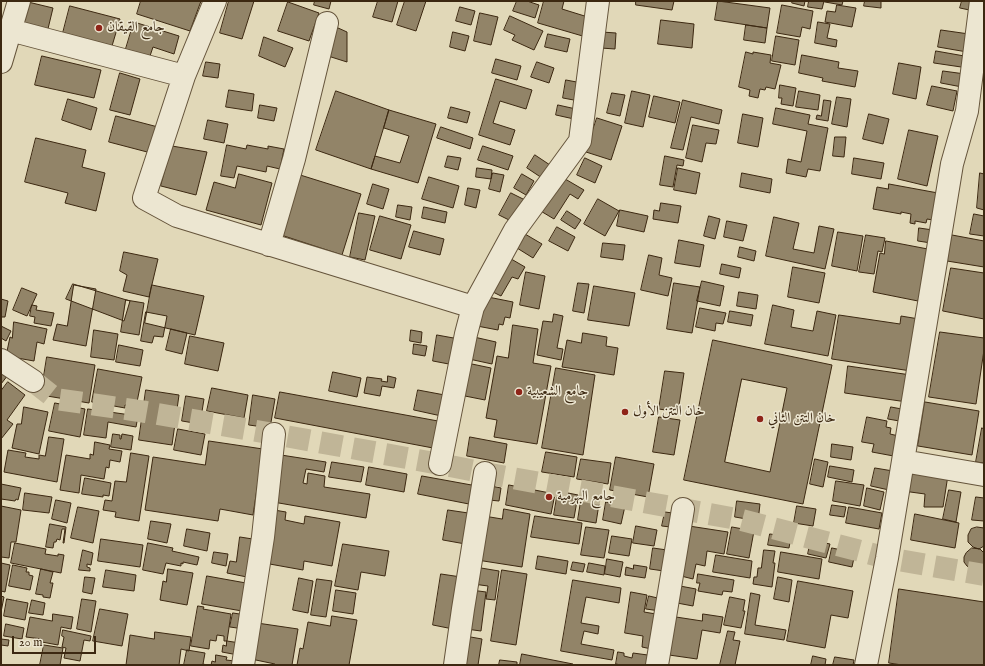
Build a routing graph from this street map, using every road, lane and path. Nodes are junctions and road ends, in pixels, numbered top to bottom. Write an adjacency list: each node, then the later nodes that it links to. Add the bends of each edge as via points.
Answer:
1 (18, 1): 6 (street)
2 (215, 1): 8 (street)
3 (598, 1): 10 (street, via 580,141 515,230)
4 (980, 1): 14 (street, via 967,111 952,164)
5 (327, 23): 9 (street, via 294,159)
6 (10, 30): 7 (street); 8 (street)
7 (1, 62)
8 (184, 76): 9 (street, via 144,198 177,216)
9 (269, 244): 10 (street)
10 (473, 307): 15 (street)
11 (1, 360): 12 (street)
12 (33, 381)
13 (274, 434): 19 (street, via 263,537)
14 (902, 461): 17 (street); 22 (street, via 887,558)
15 (440, 464)
16 (485, 473): 20 (street)
17 (984, 475)
18 (684, 509): 21 (street)
19 (243, 665)
20 (455, 665)
21 (657, 665)
22 (866, 665)

